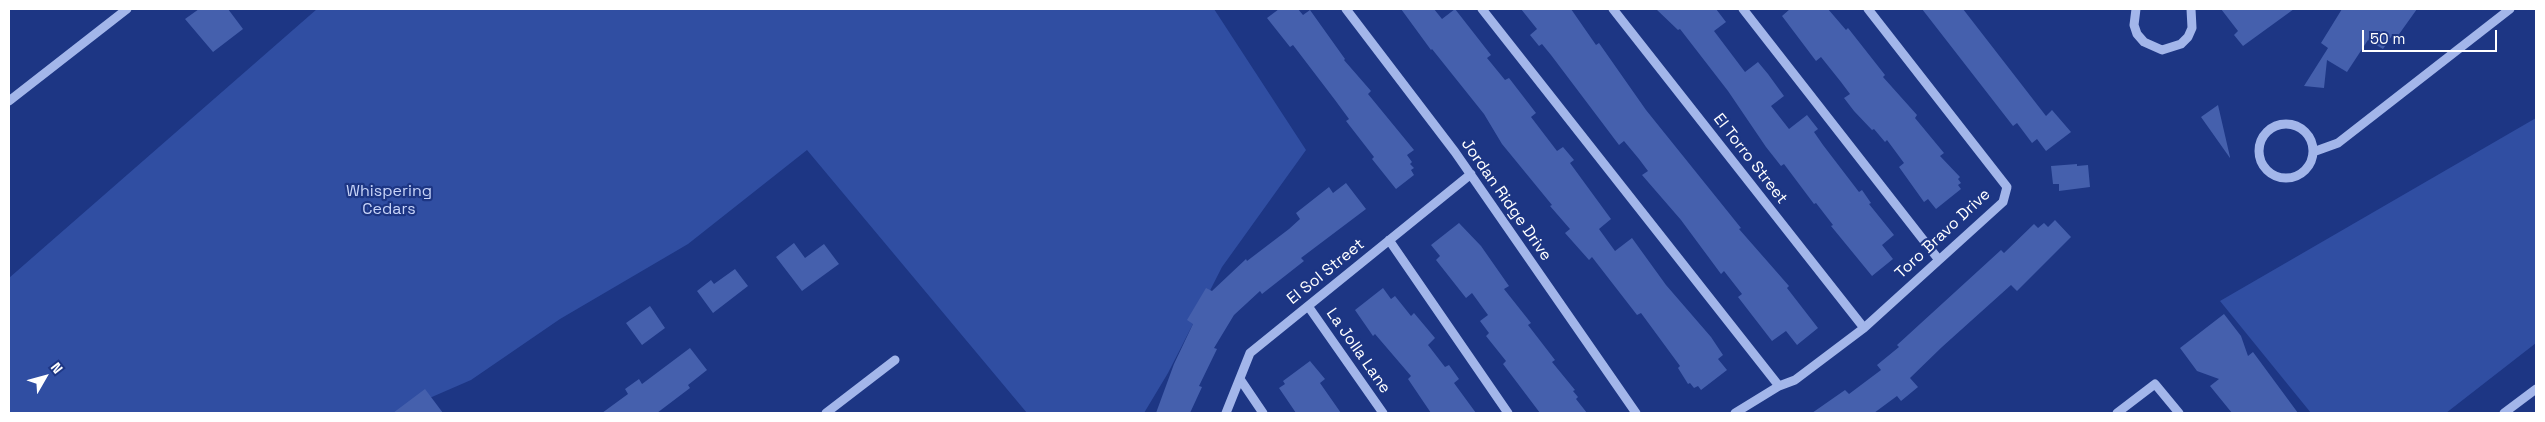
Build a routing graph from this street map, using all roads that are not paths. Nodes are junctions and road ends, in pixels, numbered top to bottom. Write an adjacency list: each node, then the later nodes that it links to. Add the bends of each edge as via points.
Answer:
1 (126, 9): 10 (street)
2 (1346, 9): 12 (street, Jordan Ridge Drive)
3 (1482, 9): 19 (street)
4 (1613, 9): 16 (street, El Torro Street)
5 (1743, 9): 14 (street)
6 (1868, 9): 14 (street, Toro Bravo Drive, via 2007,187 2004,202)
7 (2136, 9): 8 (street, via 2134,25 2137,34 2144,42 2162,50 2172,48 2188,37 2192,28)
8 (2191, 9)
9 (2510, 9): 11 (street, via 2338,143)
10 (9, 101)
11 (2313, 152): 11 (street, via 2307,134 2292,125 2275,127 2262,138 2260,146 2260,155 2267,170 2283,178 2307,169)
12 (1471, 174): 13 (street, El Sol Street); 26 (street, Jordan Ridge Drive)
13 (1389, 240): 15 (street, El Sol Street); 25 (street)
14 (1940, 260): 16 (street, Toro Bravo Drive)
15 (1308, 306): 18 (street, El Sol Street, via 1250,353); 24 (street, La Jolla Lane)
16 (1864, 328): 19 (street, Toro Bravo Drive, via 1795,380)
17 (895, 360): 21 (street)
18 (1240, 379): 22 (street, El Sol Street); 23 (street)
19 (1779, 386): 27 (street, Toro Bravo Drive)
20 (2536, 389): 30 (street)
21 (826, 413)
22 (1226, 413)
23 (1263, 413)
24 (1383, 413)
25 (1508, 413)
26 (1636, 413)
27 (1735, 413)
28 (2117, 413): 29 (street, via 2155,384)
29 (2179, 413)
30 (2504, 413)

